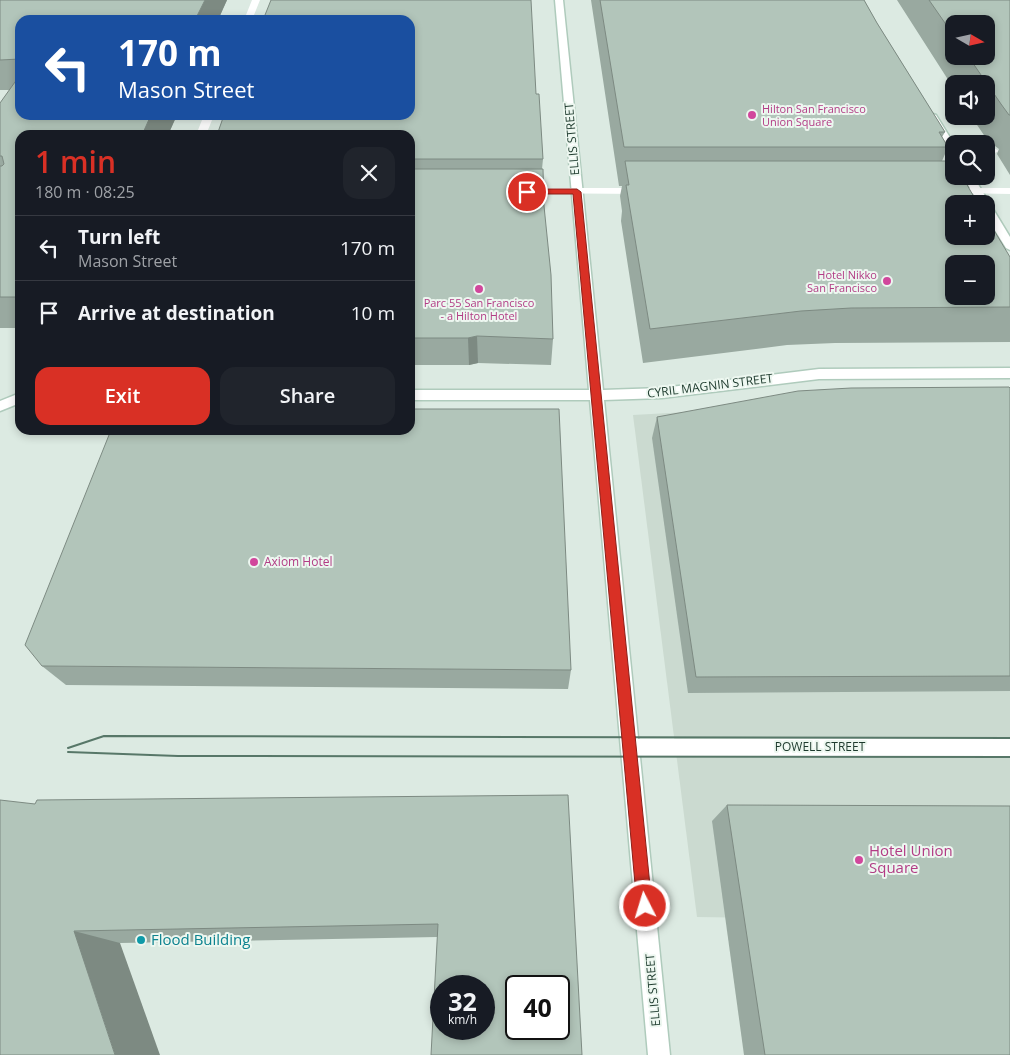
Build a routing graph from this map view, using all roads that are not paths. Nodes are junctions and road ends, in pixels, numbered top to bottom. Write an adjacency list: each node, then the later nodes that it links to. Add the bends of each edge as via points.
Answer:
1 (256, 0): 3 (street)
2 (559, 0): 11 (street, ELLIS STREET)
3 (250, 15)
4 (929, 110): 5 (street)
5 (945, 137)
6 (973, 185): 8 (street)
7 (948, 191): 8 (street)
8 (977, 191): 9 (street); 13 (street)
9 (1010, 191)
10 (518, 192): 11 (street)
11 (577, 192): 12 (street); 18 (street, ELLIS STREET)
12 (653, 192)
13 (979, 195)
14 (995, 221): 15 (street)
15 (1010, 246)
16 (1010, 373): 18 (street, CYRIL MAGNIN STREET, via 819,374 666,393)
17 (415, 395): 18 (street, CYRIL MAGNIN STREET)
18 (596, 396): 22 (street, ELLIS STREET)
19 (15, 400): 20 (street)
20 (0, 406)
21 (1010, 747): 22 (street, POWELL STREET)
22 (630, 748): 23 (street, ELLIS STREET)
23 (659, 1055)

